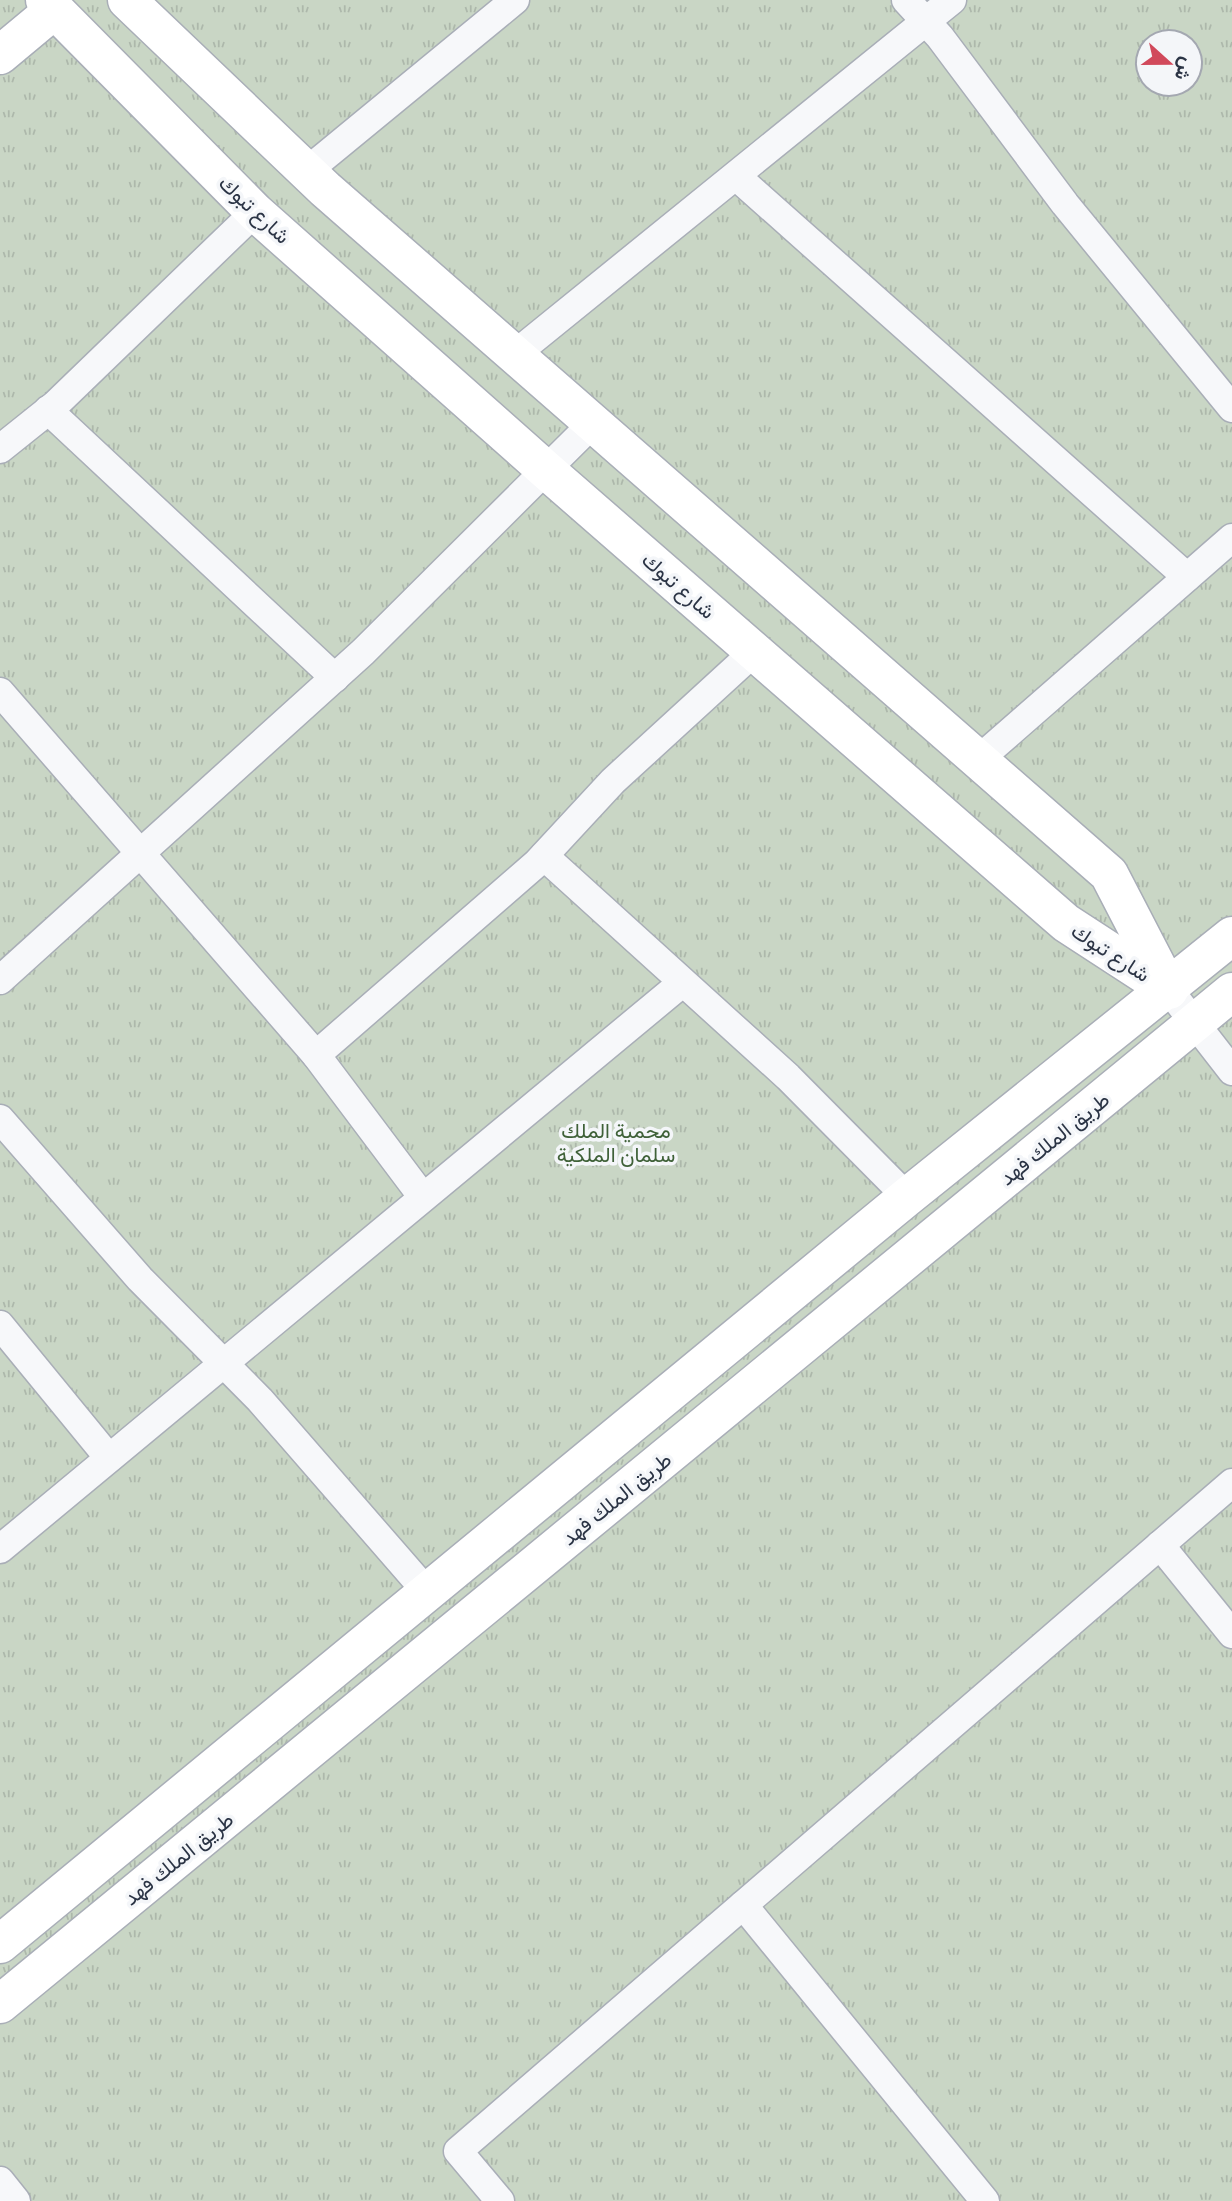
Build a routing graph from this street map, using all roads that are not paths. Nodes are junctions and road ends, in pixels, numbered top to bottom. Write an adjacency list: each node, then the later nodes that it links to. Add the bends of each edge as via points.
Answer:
1 (127, 0): 8 (street, شارع تبوك)
2 (514, 0): 8 (street)
3 (906, 0): 6 (street)
4 (952, 0): 6 (street)
5 (49, 5): 7 (street); 10 (street, شارع تبوك)
6 (926, 22): 9 (street); 12 (street, via 1065,204)
7 (0, 55)
8 (307, 171): 11 (street, شارع تبوك)
9 (736, 176): 11 (street); 18 (street)
10 (256, 212): 13 (street); 16 (street, شارع تبوك)
11 (514, 355): 14 (street, شارع تبوك)
12 (1232, 408)
13 (48, 410): 15 (street); 20 (street)
14 (593, 423): 16 (street); 22 (street, شارع تبوك)
15 (0, 449)
16 (547, 471): 19 (street, شارع تبوك); 20 (street)
17 (1232, 538): 18 (street)
18 (1187, 577): 22 (street)
19 (756, 650): 24 (street, via 613,781); 28 (street, شارع تبوك, via 1066,923)
20 (335, 678): 23 (street)
21 (0, 692): 23 (street)
22 (978, 760): 28 (street, شارع تبوك, via 1109,874)
23 (139, 852): 26 (street); 31 (street)
24 (544, 856): 27 (street); 31 (street)
25 (1232, 936): 28 (street)
26 (0, 979)
27 (682, 983): 34 (street); 35 (street, via 788,1077)
28 (1169, 990): 30 (street); 35 (street)
29 (1232, 992): 30 (street, طريق الملك فهد)
30 (1195, 1022): 32 (street); 46 (street, طريق الملك فهد)
31 (316, 1055): 34 (street)
32 (1232, 1071)
33 (0, 1119): 37 (street, via 140,1279)
34 (422, 1196): 37 (street)
35 (907, 1197): 42 (street)
36 (0, 1325): 38 (street)
37 (222, 1362): 38 (street); 42 (street)
38 (109, 1458): 41 (street)
39 (1232, 1483): 40 (street)
40 (1160, 1545): 43 (street); 44 (street)
41 (0, 1549)
42 (427, 1592): 45 (street)
43 (1232, 1634)
44 (743, 1905): 49 (street, via 458,2151); 50 (street)
45 (0, 1944)
46 (0, 2004)
47 (0, 2180): 48 (street)
48 (16, 2201)
49 (500, 2201)
50 (985, 2201)

